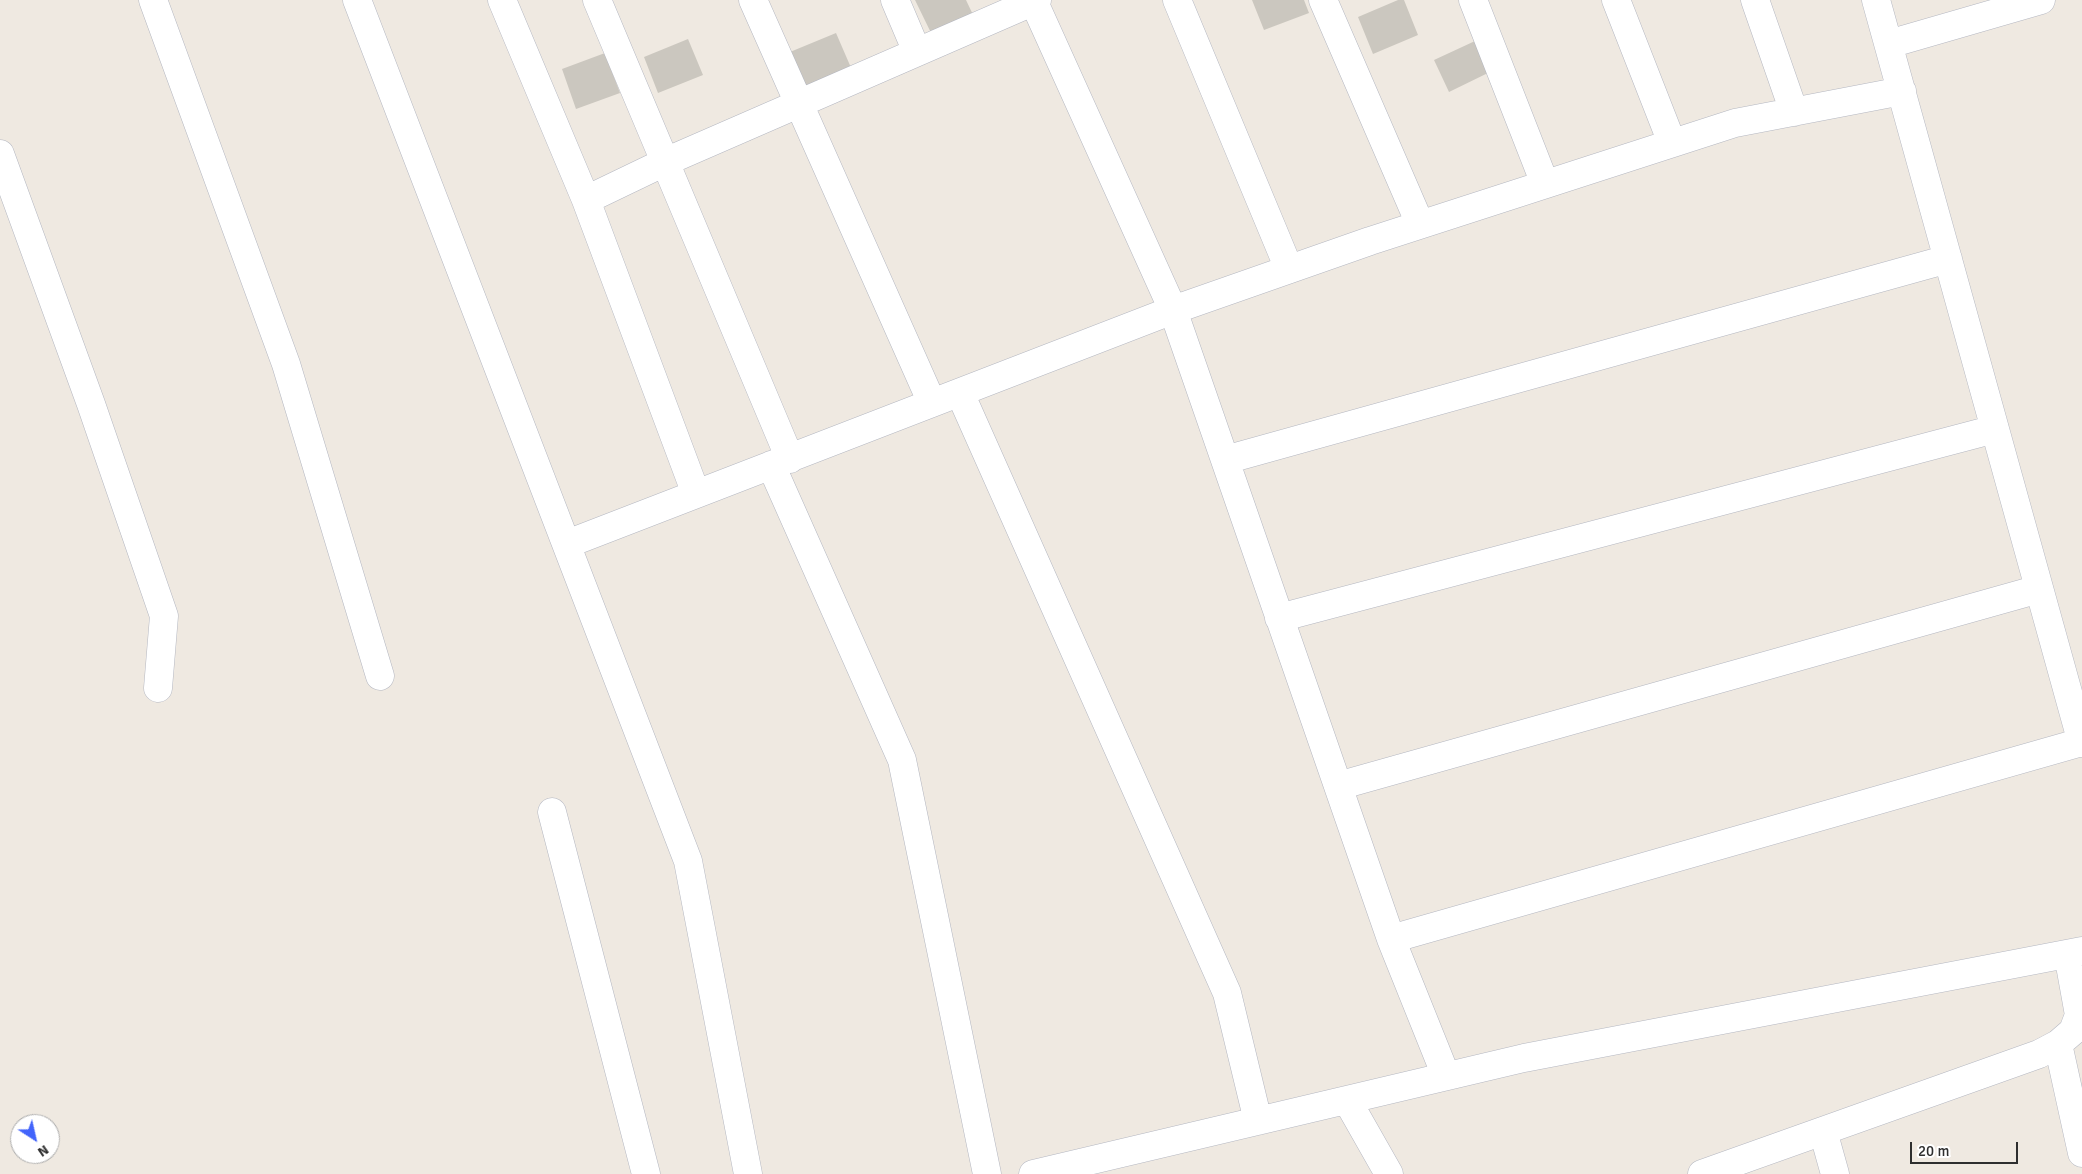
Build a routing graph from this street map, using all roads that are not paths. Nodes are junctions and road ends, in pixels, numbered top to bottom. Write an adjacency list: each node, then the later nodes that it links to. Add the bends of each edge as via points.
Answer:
1 (153, 0): 38 (street, via 286,364)
2 (357, 0): 35 (street)
3 (502, 0): 24 (street)
4 (597, 0): 22 (street)
5 (753, 0): 18 (street)
6 (895, 0): 16 (street)
7 (1177, 0): 27 (street)
8 (1323, 0): 25 (street)
9 (1473, 0): 23 (street)
10 (1616, 0): 20 (street)
11 (1754, 0): 19 (street)
12 (1876, 0): 15 (street)
13 (2042, 0): 15 (street)
14 (1034, 1): 16 (street); 28 (street)
15 (1889, 44): 17 (street)
16 (917, 52): 18 (street)
17 (1902, 91): 19 (street); 26 (street)
18 (799, 103): 22 (street); 30 (street)
19 (1794, 112): 20 (street, via 1735,123)
20 (1672, 143): 23 (street)
21 (0, 154): 39 (street, via 164,616)
22 (665, 162): 24 (street); 33 (street)
23 (1545, 184): 25 (street)
24 (586, 200): 34 (street)
25 (1420, 224): 27 (street)
26 (1948, 259): 31 (street); 32 (street)
27 (1289, 269): 28 (street)
28 (1173, 310): 29 (street); 32 (street)
29 (960, 393): 30 (street); 48 (street, via 1227,993)
30 (932, 403): 33 (street)
31 (1995, 430): 36 (street); 37 (street)
32 (1225, 460): 37 (street)
33 (781, 462): 34 (street); 54 (street, via 902,760)
34 (696, 494): 35 (street)
35 (567, 544): 53 (street, via 688,861)
36 (2039, 589): 40 (street); 41 (street)
37 (1279, 618): 41 (street)
38 (380, 676)
39 (158, 688)
40 (2082, 742): 43 (street)
41 (1338, 786): 43 (street)
42 (552, 812): 52 (street)
43 (1391, 939): 46 (street)
44 (2075, 952): 45 (street, via 2079,1015 2073,1031); 46 (street, via 1524,1058)
45 (2058, 1044): 49 (street, via 2039,1054); 50 (street)
46 (1446, 1076): 47 (street)
47 (1347, 1100): 48 (street); 56 (street)
48 (1258, 1121): 55 (street)
49 (1823, 1131): 51 (street); 57 (street)
50 (2082, 1153)
51 (1717, 1172)
52 (646, 1174)
53 (748, 1174)
54 (987, 1174)
55 (1033, 1174)
56 (1389, 1174)
57 (1836, 1174)

